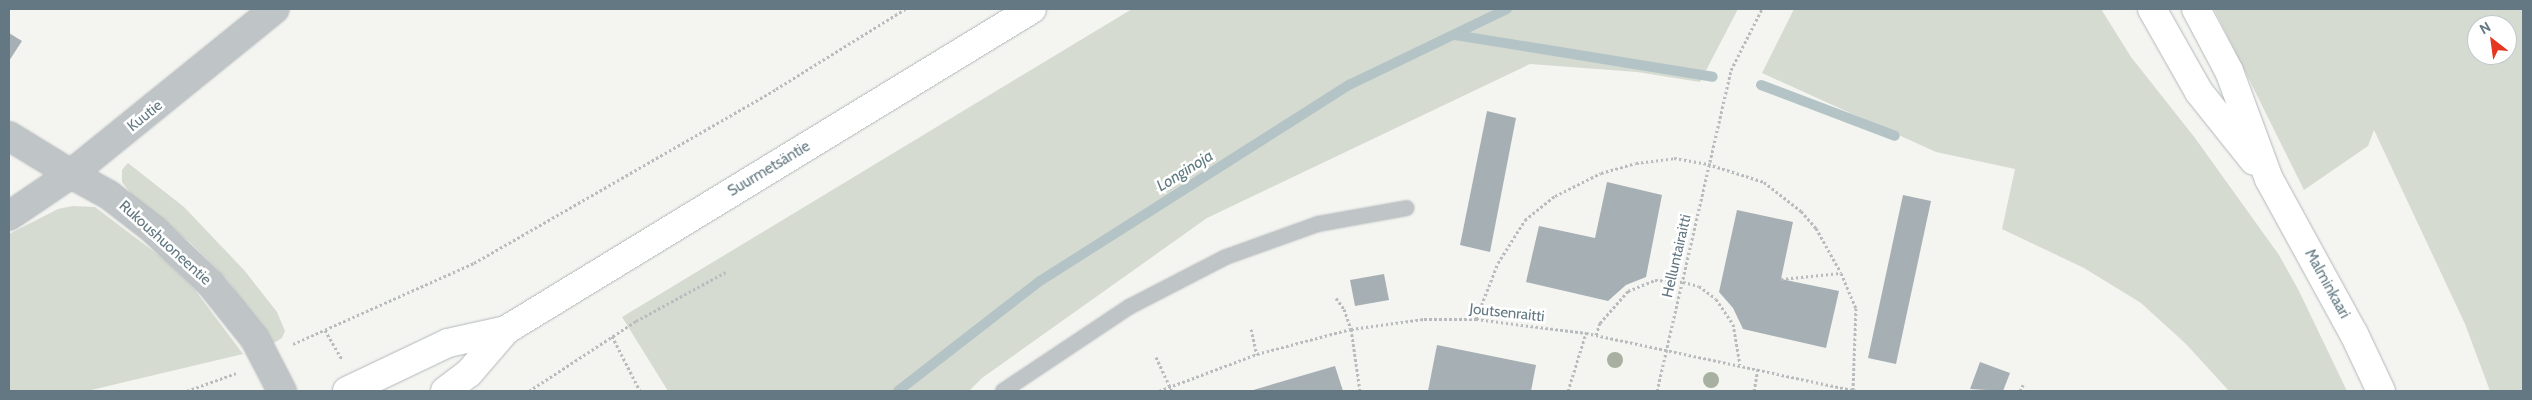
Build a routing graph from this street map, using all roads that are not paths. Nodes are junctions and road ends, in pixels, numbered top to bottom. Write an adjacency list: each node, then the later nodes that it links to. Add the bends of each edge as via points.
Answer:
1 (275, 9): 6 (street, Kuutie)
2 (1032, 9): 10 (main road, Suurmetsäntie)
3 (2152, 9): 7 (main road, Malminkaari, via 2198,92)
4 (2196, 9): 7 (main road, Malminkaari, via 2229,71)
5 (9, 136): 6 (street, Rukoushuoneentie)
6 (72, 174): 9 (street, Kuutie); 11 (street, Rukoushuoneentie, via 117,200 211,284 255,339)
7 (2269, 179): 15 (main road, Malminkaari, via 2354,334)
8 (1407, 208): 14 (lane, via 1318,224 1226,257 1129,306)
9 (9, 216)
10 (506, 330): 12 (main road, Suurmetsäntie, via 448,343); 13 (main road, Suurmetsäntie, via 469,373)
11 (282, 391)
12 (347, 391)
13 (445, 391)
14 (1003, 391)
15 (2381, 391)

